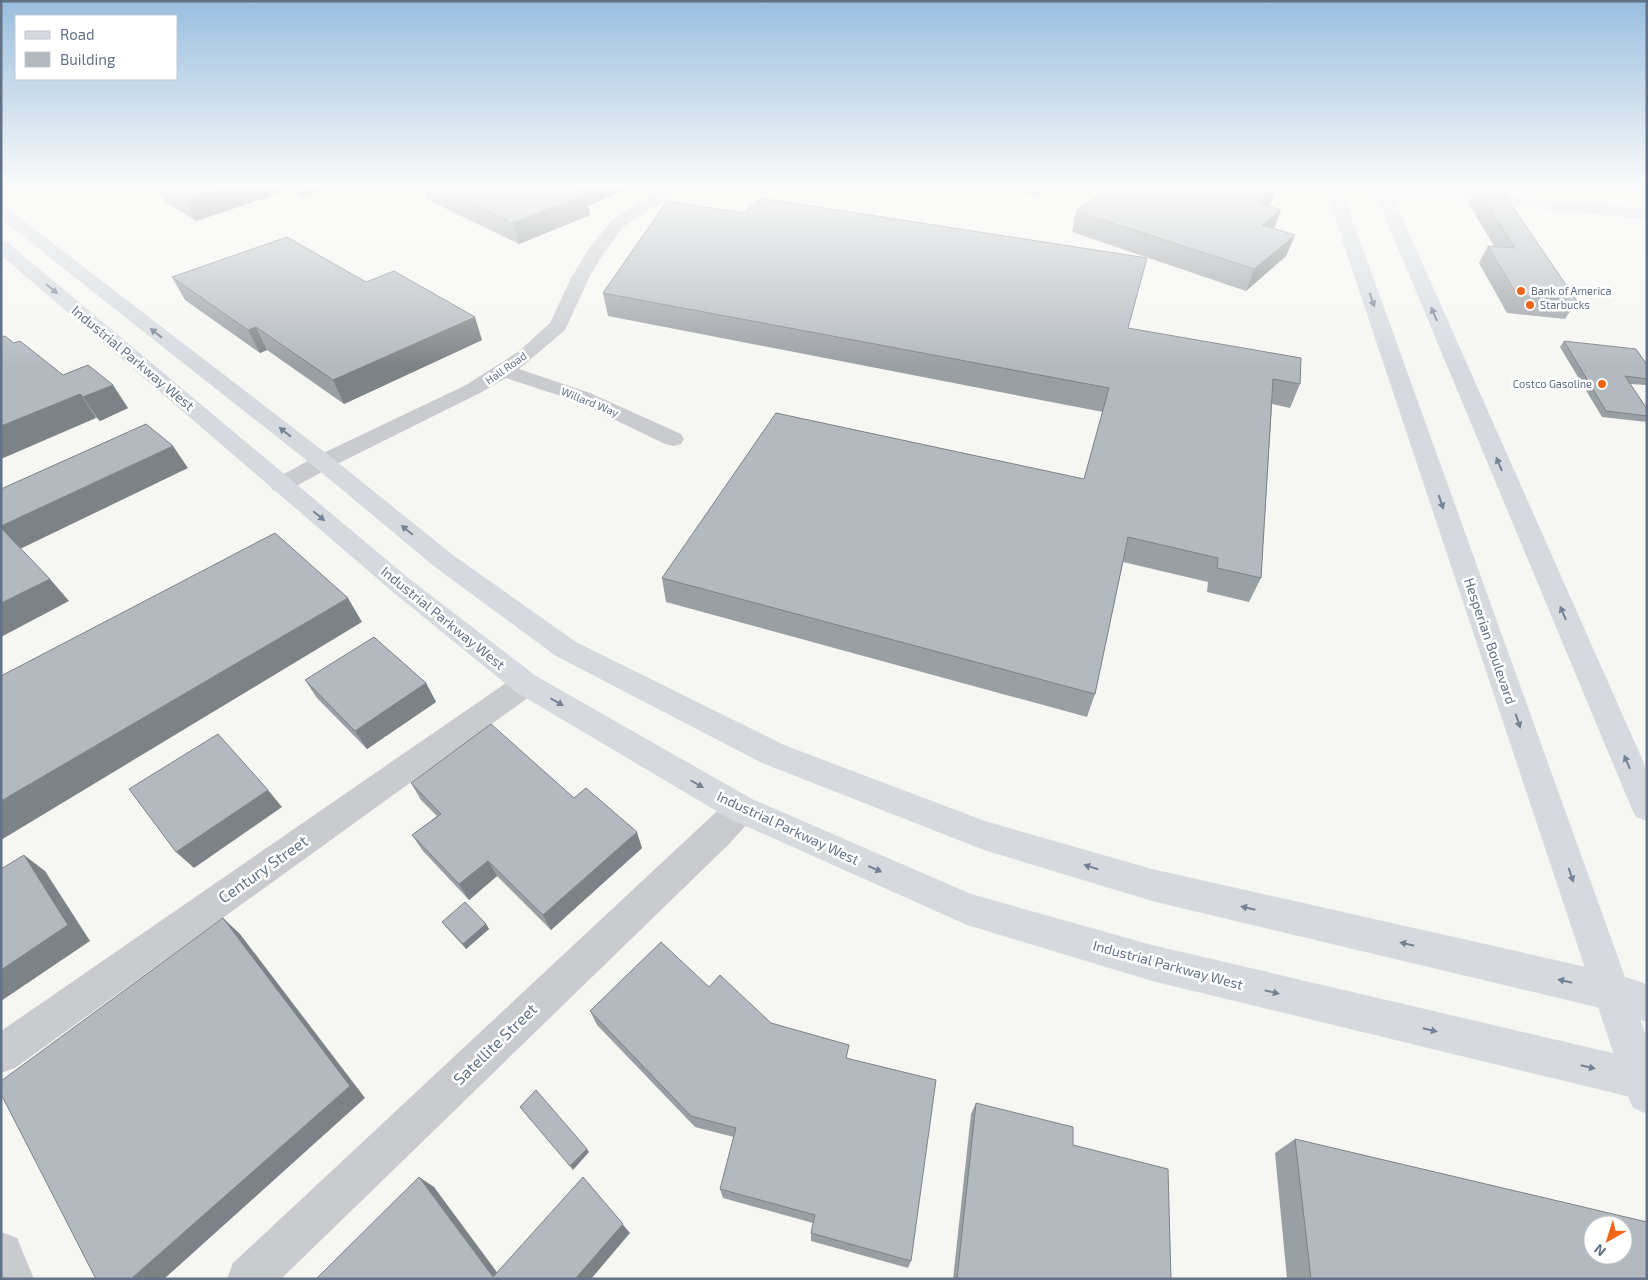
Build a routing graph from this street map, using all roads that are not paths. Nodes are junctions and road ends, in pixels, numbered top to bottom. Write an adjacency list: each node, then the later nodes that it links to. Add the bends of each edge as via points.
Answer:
1 (3, 248): 9 (main road, Industrial Parkway West, one-way to 9)
2 (45, 248): 8 (main road, one-way to 2)
3 (599, 248): 6 (street, Hall Road, via 580,278 558,326)
4 (1355, 248): 13 (main road, Hesperian Boulevard, one-way to 13)
5 (1402, 248): 11 (main road, one-way to 5)
6 (504, 371): 7 (street, Willard Way, via 583,397); 8 (street, Hall Road)
7 (673, 439)
8 (323, 462): 9 (street, Hall Road); 13 (main road, one-way to 8, via 1152,885 984,836 773,754 566,649 444,561)
9 (282, 485): 10 (main road, Industrial Parkway West, one-way to 10, via 410,593)
10 (526, 684): 12 (main road, Industrial Parkway West, one-way to 12); 14 (street, Century Street)
11 (1647, 807)
12 (741, 809): 15 (main road, Industrial Parkway West, one-way to 15, via 967,909 1152,963); 18 (street, Satellite Street)
13 (1630, 998): 15 (main road, Hesperian Boulevard)
14 (1, 1054)
15 (1645, 1085)
16 (1, 1254): 17 (street)
17 (12, 1279)
18 (249, 1279)

